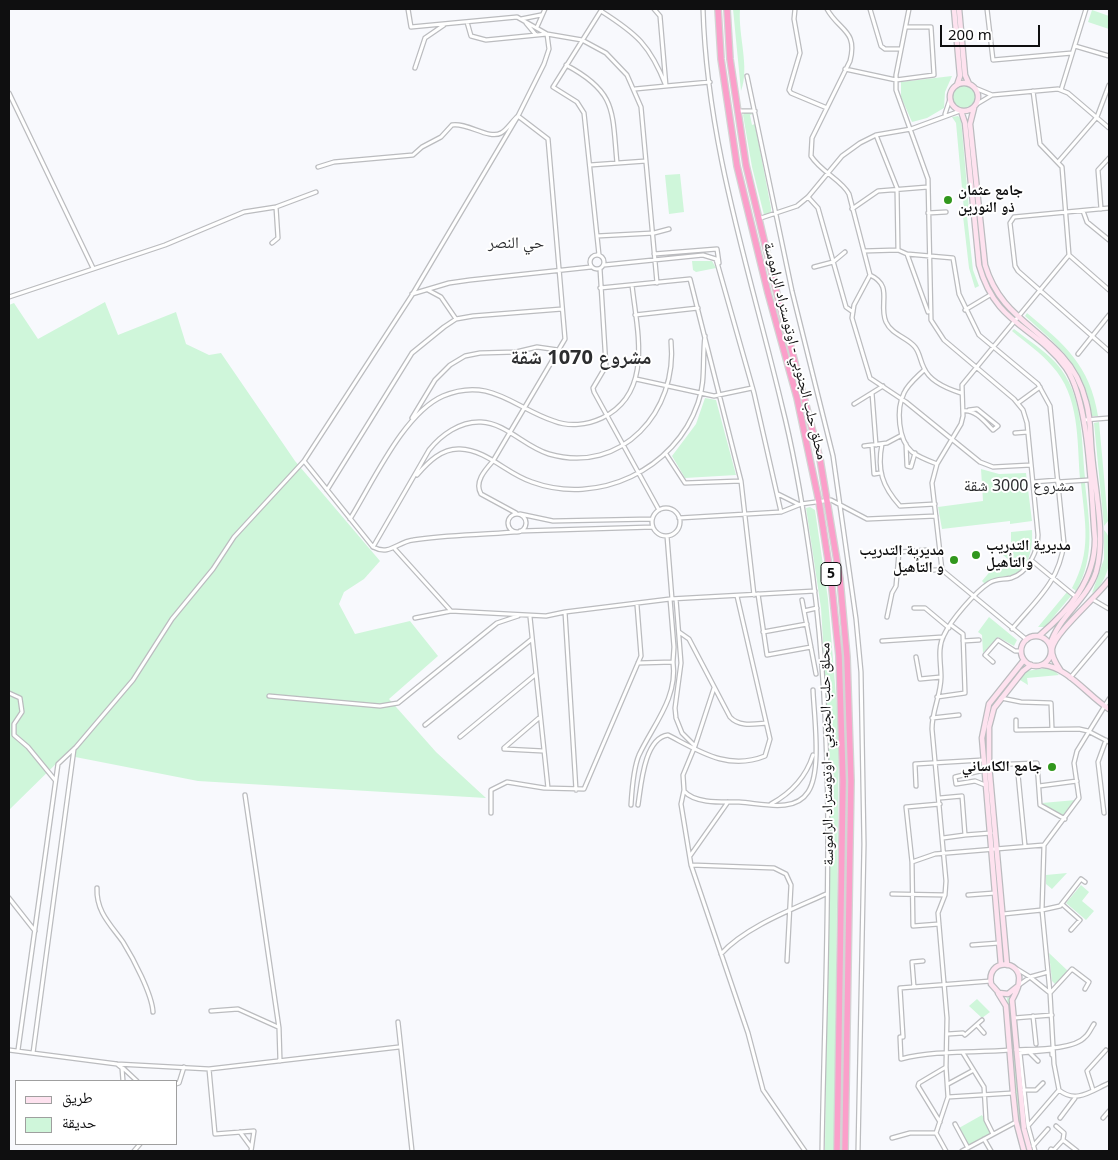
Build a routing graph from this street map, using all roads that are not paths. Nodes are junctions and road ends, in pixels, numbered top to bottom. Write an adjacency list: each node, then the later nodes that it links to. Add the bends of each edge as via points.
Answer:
1 (408, 9): 19 (street, via 411,28)
2 (545, 9): 16 (street)
3 (654, 9): 37 (street, via 660,20)
4 (703, 9): 34 (street)
5 (718, 9): 176 (highway, محلق حلب الجنوبي - اوتوستراد الراموسة / 5, via 721,59 737,166 797,398)
6 (727, 9): 77 (highway, محلق حلب الجنوبي - اوتوستراد الراموسة / 5, via 730,59 746,165)
7 (795, 9): 47 (street, via 800,53 789,90)
8 (828, 9): 31 (street, via 853,44)
9 (870, 9): 26 (street, via 881,46)
10 (909, 9): 21 (street)
11 (954, 9): 36 (street, via 960,76)
12 (960, 9): 35 (street, via 966,75)
13 (987, 9): 27 (street, via 994,60)
14 (1086, 9): 25 (street)
15 (602, 10): 24 (street); 37 (street, via 644,43 658,64)
16 (541, 14): 17 (street); 20 (street)
17 (523, 20): 18 (street, via 517,17); 20 (street); 23 (street)
18 (467, 22): 19 (street); 23 (street, via 471,36 486,40)
19 (447, 24): 30 (street, via 425,38)
20 (537, 27): 22 (street)
21 (906, 27): 26 (street); 33 (street, via 931,27 934,75)
22 (546, 34): 23 (street); 24 (street); 52 (street, via 549,49 544,64)
23 (536, 35)
24 (582, 40): 29 (street); 40 (street, via 606,53 627,75)
25 (1075, 46): 27 (street); 28 (street)
26 (901, 49): 33 (street)
27 (1072, 53): 41 (street)
28 (1109, 56)
29 (566, 66): 60 (street, via 586,76 603,92 613,116); 61 (street, via 553,87 577,102 584,113)
30 (415, 68)
31 (845, 69): 33 (street); 47 (street)
32 (746, 76): 49 (street)
33 (896, 80): 55 (street, via 898,100)
34 (710, 82): 37 (street); 177 (street, via 724,181 782,406)
35 (970, 84): 36 (street); 39 (street)
36 (957, 85): 45 (street)
37 (666, 86): 40 (street)
38 (1109, 86): 53 (street)
39 (976, 88): 44 (street); 46 (street)
40 (635, 89): 58 (street, via 641,107)
41 (1061, 90): 42 (street); 53 (street)
42 (1033, 91): 44 (street); 59 (street, via 1040,144)
43 (9, 93): 98 (street)
44 (992, 95): 46 (street)
45 (950, 100): 50 (street); 51 (street)
46 (975, 106): 50 (street); 80 (street, via 970,124)
47 (827, 108): 63 (street, via 810,148 811,156)
48 (740, 111): 49 (street)
49 (755, 111): 76 (street)
50 (960, 111): 51 (street); 80 (street, via 965,123)
51 (944, 115): 55 (street)
52 (518, 116): 62 (street, via 502,133 488,134 461,123 452,125 441,137 413,155 334,162); 100 (street, via 548,140 550,147); 108 (street)
53 (1097, 117): 54 (street); 59 (street)
54 (1109, 128)
55 (911, 129): 56 (street); 64 (street, via 925,167)
56 (876, 135): 63 (street, via 842,156); 65 (street)
57 (1109, 158): 71 (street, via 1098,170)
58 (646, 161): 60 (street); 79 (street)
59 (1059, 162): 75 (street)
60 (617, 163): 61 (street)
61 (590, 165): 81 (street)
62 (318, 167)
63 (826, 174): 67 (street); 70 (street, via 846,189)
64 (928, 187): 65 (street); 73 (street)
65 (897, 188): 70 (street, via 878,191); 84 (street)
66 (316, 192): 68 (street)
67 (808, 197): 76 (street, via 797,206); 93 (street, via 818,208)
68 (276, 207): 83 (street, via 278,238); 98 (street, via 244,212 165,244)
69 (1109, 208): 71 (street)
70 (852, 209): 85 (street)
71 (1101, 209): 72 (street)
72 (1083, 211): 75 (street); 82 (street, via 1087,222)
73 (928, 212): 74 (street); 91 (street)
74 (946, 212)
75 (1065, 213): 90 (street); 107 (street, via 1011,220 1015,266)
76 (774, 214): 77 (street); 178 (street, via 824,414)
77 (758, 219): 175 (highway, محلق حلب الجنوبي - اوتوستراد الراموسة / 5, via 805,397)
78 (669, 229): 79 (street)
79 (652, 233): 81 (street); 87 (street)
80 (979, 234): 109 (street, via 979,265); 119 (street, via 992,286)
81 (597, 236): 89 (street)
82 (1109, 240)
83 (272, 243)
84 (898, 250): 85 (street); 88 (street)
85 (864, 251): 101 (street)
86 (845, 252): 93 (street)
87 (654, 254): 92 (street); 95 (street, via 717,248)
88 (907, 254): 91 (street); 118 (street)
89 (599, 255): 94 (street); 96 (street, via 590,258)
90 (1069, 255): 106 (street); 107 (street)
91 (929, 256): 113 (street, via 953,258); 118 (street)
92 (655, 260): 94 (street); 95 (street, via 710,256); 102 (street)
93 (833, 262): 97 (street); 114 (street, via 846,307)
94 (604, 264): 99 (street)
95 (719, 266): 133 (street)
96 (591, 267): 99 (street); 100 (street)
97 (814, 267)
98 (93, 268): 110 (street)
99 (600, 269): 104 (street)
100 (559, 272): 105 (street, via 470,280); 112 (street)
101 (870, 274): 114 (street); 128 (street, via 880,280 884,290 887,323 916,348)
102 (657, 283): 103 (street); 111 (street, via 690,279)
103 (632, 285): 104 (street); 115 (street)
104 (600, 288): 144 (street, via 606,366 593,388)
105 (428, 290): 108 (street); 117 (street, via 441,297)
106 (1109, 290)
107 (1040, 292): 119 (street); 121 (street)
108 (412, 294): 161 (street)
109 (990, 296): 113 (street); 119 (street)
110 (9, 297)
111 (698, 308): 115 (street); 120 (street)
112 (562, 310): 117 (street); 124 (street, via 565,338)
113 (965, 310): 123 (street, via 979,335)
114 (853, 312): 130 (street, via 870,378)
115 (635, 315): 129 (street, via 639,357)
116 (1109, 315): 121 (street)
117 (456, 319): 172 (street, via 412,353)
118 (931, 320): 127 (street, via 944,340)
119 (1016, 320): 123 (street); 146 (street, via 1054,347 1070,365 1083,390)
120 (705, 336): 134 (street); 137 (street)
121 (1092, 336): 125 (street); 126 (street)
122 (671, 341): 131 (street, via 672,369)
123 (993, 348): 127 (street); 132 (street)
124 (558, 350): 141 (street); 147 (street, via 537,347 464,356 435,380)
125 (1109, 351)
126 (1078, 354)
127 (977, 368): 136 (street, via 962,384); 140 (street)
128 (924, 370): 136 (street, via 946,390); 138 (street, via 910,384)
129 (636, 379): 131 (street); 144 (street, via 626,399)
130 (883, 386): 135 (street); 138 (street)
131 (668, 387): 134 (street); 155 (street, via 651,420)
132 (1040, 387): 140 (street); 170 (street, via 1050,406)
133 (752, 388): 137 (street); 174 (street)
134 (701, 392): 137 (street); 160 (street, via 686,430)
135 (872, 393): 139 (street); 157 (street)
136 (961, 393): 143 (street)
137 (721, 395): 167 (street)
138 (902, 399): 151 (street, via 899,417); 152 (street)
139 (854, 404)
140 (1018, 404): 149 (street, via 1023,410)
141 (524, 408): 144 (street, via 568,424 590,423); 147 (street, via 498,393 465,391 428,404); 148 (street)
142 (969, 410): 142 (street, via 977,410 998,426 994,430); 143 (street)
143 (963, 411): 152 (street)
144 (607, 416): 155 (street)
145 (1109, 418): 146 (street)
146 (1086, 420): 168 (street); 173 (street)
147 (406, 428): 185 (street)
148 (509, 432): 155 (street, via 530,447 562,457 596,455); 162 (street); 169 (street, via 479,422 448,432 438,438 429,450)
149 (1028, 432): 150 (street); 164 (street)
150 (1015, 433)
151 (902, 435): 153 (street); 154 (street)
152 (953, 440): 163 (street); 164 (street, via 980,462 993,467)
153 (882, 444): 157 (street); 165 (street)
154 (906, 444): 159 (street); 159 (street, via 907,466 911,466)
155 (622, 445): 166 (street)
156 (872, 445): 157 (street); 158 (street); 165 (street, via 874,474)
157 (876, 445)
158 (864, 446)
159 (915, 453): 163 (street)
160 (666, 454): 166 (street); 167 (street, via 685,483)
161 (304, 460): 172 (street); 268 (street, via 234,537 167,627 133,680)
162 (493, 460): 166 (street, via 532,483 560,488 603,487); 169 (street, via 460,449 446,451 431,459); 182 (street, via 481,477 479,491)
163 (937, 464): 179 (street, via 932,483)
164 (1031, 465): 171 (street)
165 (880, 473): 179 (street, via 900,506)
166 (638, 474): 180 (street)
167 (741, 480): 183 (street)
168 (1089, 480): 170 (street); 173 (street)
169 (412, 481): 193 (street)
170 (1058, 481): 171 (street); 199 (street, via 1064,543)
171 (1033, 482): 196 (street, via 1038,545)
172 (327, 490): 185 (street)
173 (1093, 492): 188 (street)
174 (778, 494): 177 (street, via 794,504); 181 (street)
175 (827, 500): 176 (street); 178 (street); 405 (highway, محلق حلب الجنوبي - اوتوستراد الراموسة / 5, via 840,579 850,710)
176 (819, 502): 177 (street); 404 (highway, محلق حلب الجنوبي - اوتوستراد الراموسة / 5, via 832,580 842,718)
177 (802, 504): 181 (street); 201 (street)
178 (840, 504): 184 (street, via 858,516 872,519); 406 (street, via 861,672 864,756 864,957)
179 (935, 504): 184 (street)
180 (659, 510): 186 (street, via 669,509); 187 (street)
181 (781, 512): 183 (street)
182 (518, 514): 187 (street, via 553,521); 190 (street, via 511,516 507,523); 191 (street, via 526,521)
183 (746, 514): 186 (street); 202 (street)
184 (936, 516): 198 (street)
185 (350, 518): 193 (street)
186 (679, 518): 192 (street, via 677,530)
187 (652, 519): 189 (street)
188 (1096, 524): 205 (street, via 1094,560); 234 (street, via 1100,550 1092,582 1054,633)
189 (653, 527): 191 (street); 192 (street, via 657,533)
190 (514, 532): 191 (street); 194 (street, via 410,540)
191 (520, 532)
192 (667, 536): 206 (street)
193 (373, 547): 194 (street, via 386,551)
194 (395, 548): 213 (street)
195 (926, 550): 197 (street, via 899,552)
196 (1031, 560): 199 (street); 204 (street, via 1012,578 996,580)
197 (898, 570): 198 (street); 218 (street)
198 (942, 570): 204 (street)
199 (1054, 579): 205 (street); 222 (street)
200 (1109, 580): 207 (street)
201 (815, 591): 202 (street); 210 (street)
202 (756, 594): 203 (street); 224 (street)
203 (737, 596): 206 (street); 260 (street)
204 (974, 597): 221 (street); 222 (street)
205 (1077, 598): 226 (street)
206 (673, 599): 209 (street); 223 (street); 238 (street)
207 (1092, 599): 212 (street); 234 (street)
208 (802, 600): 214 (street)
209 (637, 605): 215 (street); 240 (street, via 641,656)
210 (817, 608): 214 (street); 308 (street, via 828,748)
211 (914, 608): 221 (street, via 925,608)
212 (1109, 609)
213 (452, 611): 216 (street, via 491,611); 219 (street)
214 (804, 611): 220 (street)
215 (565, 612): 217 (street); 282 (street)
216 (520, 616): 217 (street); 251 (street, via 497,623 398,703 380,706)
217 (530, 617): 228 (street)
218 (887, 617)
219 (415, 618)
220 (807, 624): 224 (street); 233 (street)
221 (950, 626): 227 (street); 232 (street, via 963,634)
222 (1012, 629): 231 (street)
223 (680, 632): 248 (street, via 689,639); 266 (street, via 676,718 682,733)
224 (764, 632): 233 (street, via 768,655)
225 (1107, 634): 247 (street)
226 (1040, 636): 231 (street); 234 (street)
227 (943, 637): 229 (street); 246 (street, via 939,659)
228 (532, 639): 245 (street); 261 (street)
229 (882, 640)
230 (979, 640): 232 (street)
231 (1027, 640): 235 (street)
232 (963, 641): 252 (street, via 965,694)
233 (811, 647): 244 (street)
234 (1051, 647): 242 (street, via 1050,659); 243 (street)
235 (1022, 651): 237 (street); 239 (street, via 1015,651 998,640 985,655)
236 (916, 657): 246 (street, via 920,679)
237 (1024, 660): 241 (street); 271 (street, via 989,704 982,738)
238 (673, 662): 240 (street); 289 (street, via 671,691 638,756)
239 (993, 662)
240 (638, 663): 282 (street, via 584,789)
241 (1031, 665): 242 (street); 253 (street, via 1022,671)
242 (1043, 665): 243 (street)
243 (1061, 671): 247 (street)
244 (816, 674)
245 (536, 675): 257 (street); 264 (street)
246 (941, 677): 252 (street)
247 (1070, 678): 255 (street)
248 (714, 688): 260 (street, via 734,721 752,725); 266 (street)
249 (813, 690): 267 (street)
250 (9, 693): 276 (street, via 20,698 22,712 14,724 14,735)
251 (269, 696)
252 (937, 697): 258 (street)
253 (1001, 698): 262 (street, via 1051,703); 274 (street, via 994,708 989,727)
254 (1109, 699): 255 (street)
255 (1107, 708): 263 (street)
256 (959, 715): 258 (street)
257 (540, 717): 270 (street); 270 (street, via 504,748)
258 (932, 718): 272 (street)
259 (1016, 720): 262 (street, via 1016,730)
260 (766, 723): 269 (street, via 769,747 765,756 756,760 714,758)
261 (425, 726)
262 (1052, 729): 263 (street)
263 (1088, 730): 265 (street); 277 (street, via 1074,763)
264 (460, 737)
265 (1108, 741): 292 (street, via 1098,762)
266 (695, 746): 269 (street)
267 (815, 747): 287 (street, via 801,780); 287 (street, via 814,774 802,800 785,805)
268 (74, 749): 276 (street, via 58,764); 359 (street)
269 (694, 751): 283 (street, via 683,775); 290 (street, via 668,735 654,742 644,767)
270 (543, 752): 281 (street)
271 (983, 760): 272 (street); 275 (street)
272 (935, 762): 279 (street, via 915,764); 285 (street)
273 (1017, 764): 274 (street); 280 (street, via 1038,762); 298 (street)
274 (990, 766): 275 (street); 299 (street)
275 (984, 768): 278 (street); 278 (street, via 955,777 956,784 975,781)
276 (56, 781): 319 (street)
277 (1077, 781): 280 (street); 293 (street, via 1079,798)
278 (986, 785): 294 (street)
279 (916, 786)
280 (1039, 786): 293 (street, via 1040,805)
281 (548, 788): 282 (street); 291 (street, via 507,782 499,785 490,793)
282 (576, 790)
283 (684, 790): 286 (street, via 688,796); 301 (street, via 681,804)
284 (245, 796): 346 (street)
285 (940, 798): 288 (street); 295 (street, via 962,796)
286 (728, 802): 287 (street); 301 (street)
287 (770, 804)
288 (940, 804): 296 (street); 302 (street, via 906,807)
289 (631, 805)
290 (638, 805)
291 (491, 813)
292 (1104, 813)
293 (1065, 819): 297 (street)
294 (991, 833): 295 (street); 299 (street)
295 (965, 835): 296 (street)
296 (943, 838): 300 (street)
297 (1044, 845): 298 (street); 315 (street)
298 (1025, 846): 299 (street)
299 (995, 848): 300 (street); 307 (street); 316 (street)
300 (945, 853): 302 (street); 310 (street)
301 (689, 857): 303 (street)
302 (912, 862): 306 (street)
303 (691, 865): 314 (street, via 774,868 786,874 791,885); 322 (street)
304 (1085, 882): 313 (street, via 1082,879)
305 (97, 888): 338 (street, via 102,914 124,944 150,993)
306 (914, 893): 309 (street); 310 (street); 317 (street, via 913,926)
307 (996, 893): 311 (street); 320 (street)
308 (826, 894): 314 (street); 403 (street)
309 (892, 894)
310 (945, 895): 317 (street, via 938,912)
311 (968, 895)
312 (9, 898): 319 (street)
313 (1062, 904): 315 (street); 318 (street, via 1080,920)
314 (791, 909): 322 (street, via 732,941); 323 (street)
315 (1042, 910): 316 (street); 328 (street)
316 (1003, 914): 326 (street)
317 (939, 924): 331 (street)
318 (1071, 930)
319 (35, 931): 353 (street)
320 (1000, 943): 321 (street); 325 (street)
321 (972, 945)
322 (720, 954): 402 (street, via 748,1033 762,1090)
323 (787, 961)
324 (924, 961): 333 (street, via 912,962)
325 (1001, 965): 326 (street); 330 (street, via 992,973)
326 (1007, 965): 327 (street)
327 (1014, 967): 329 (street); 332 (street, via 1019,976)
328 (1048, 972): 329 (street); 336 (street)
329 (1030, 976): 332 (street); 336 (street)
330 (990, 981): 331 (street); 335 (street)
331 (944, 984): 333 (street); 348 (street)
332 (1018, 986): 335 (street, via 1008,994); 341 (street, via 1012,1000)
333 (914, 987): 358 (street, via 900,988 901,1058)
334 (1085, 989): 336 (street, via 1089,982 1072,969)
335 (995, 990): 354 (street, via 1006,1006)
336 (1050, 993): 339 (street)
337 (211, 1010): 346 (street, via 238,1009)
338 (154, 1012)
339 (1052, 1015): 340 (street); 351 (street)
340 (1033, 1016): 341 (street); 349 (street)
341 (1013, 1018): 355 (street)
342 (982, 1020): 345 (street)
343 (398, 1022): 350 (street)
344 (1094, 1024): 351 (street, via 1077,1043)
345 (977, 1025): 347 (street); 348 (street, via 965,1035)
346 (279, 1028): 362 (street)
347 (984, 1033)
348 (948, 1034): 358 (street)
349 (1036, 1044)
350 (399, 1047): 362 (street); 401 (street)
351 (1054, 1048): 357 (street); 367 (street)
352 (9, 1050): 353 (street)
353 (18, 1050): 359 (street)
354 (1010, 1050): 360 (street); 379 (street)
355 (1016, 1050): 357 (street); 399 (street, via 1024,1129)
356 (1106, 1050): 378 (street, via 1087,1071)
357 (1028, 1051): 361 (street); 367 (street, via 1052,1050); 376 (street, via 1020,1053)
358 (947, 1052): 360 (street); 365 (street)
359 (33, 1053): 363 (street)
360 (962, 1053): 369 (street)
361 (1038, 1061)
362 (280, 1062): 368 (street)
363 (117, 1064): 364 (street); 366 (street)
364 (184, 1067): 368 (street); 374 (street)
365 (946, 1067): 375 (street); 386 (street, via 918,1086)
366 (122, 1068): 370 (street); 371 (street)
367 (1055, 1068): 377 (street)
368 (209, 1069): 392 (street, via 215,1134)
369 (972, 1071): 375 (street); 380 (street, via 984,1087)
370 (124, 1080)
371 (136, 1080)
372 (1043, 1083): 376 (street, via 1036,1090)
373 (1109, 1083): 378 (street)
374 (178, 1084)
375 (948, 1084): 381 (street)
376 (1023, 1090): 389 (street)
377 (1059, 1090): 382 (street, via 1068,1097); 389 (street)
378 (1094, 1090): 382 (street)
379 (1013, 1093): 380 (street); 387 (street)
380 (985, 1094): 381 (street); 394 (street, via 986,1120)
381 (948, 1097): 386 (street)
382 (1076, 1098): 384 (street)
383 (1109, 1111): 385 (street)
384 (1060, 1118)
385 (1102, 1118)
386 (940, 1122): 393 (street)
387 (1017, 1122): 394 (street); 410 (street)
388 (955, 1124): 398 (street)
389 (1028, 1126): 399 (street)
390 (1056, 1126): 397 (street, via 1064,1133)
391 (1048, 1129): 399 (street)
392 (240, 1132): 400 (street); 400 (street, via 254,1131)
393 (936, 1133): 395 (street, via 910,1133); 407 (street)
394 (993, 1134): 396 (street)
395 (892, 1138)
396 (984, 1139): 398 (street); 409 (street)
397 (1063, 1140): 412 (street); 413 (street)
398 (968, 1149): 408 (street)
399 (1031, 1149): 411 (street)
400 (251, 1150)
401 (412, 1151)
402 (805, 1151)
403 (822, 1151)
404 (837, 1151)
405 (845, 1151)
406 (858, 1151)
407 (946, 1151)
408 (962, 1151)
409 (992, 1151)
410 (1024, 1151)
411 (1035, 1151)
412 (1052, 1151)
413 (1077, 1151)

